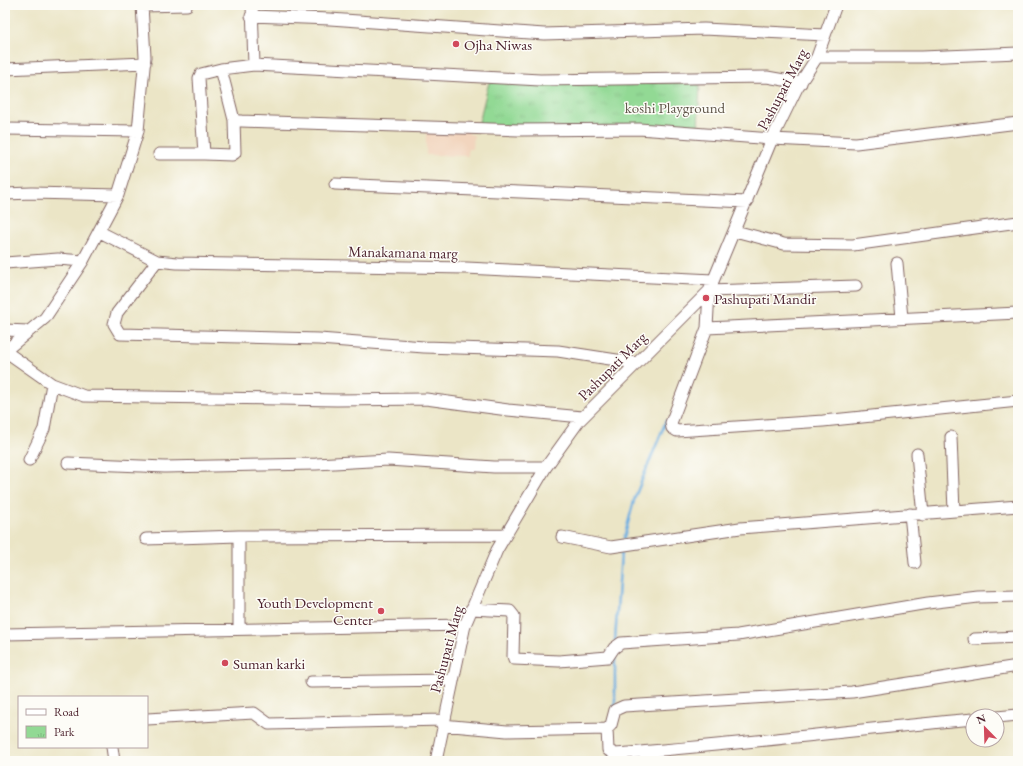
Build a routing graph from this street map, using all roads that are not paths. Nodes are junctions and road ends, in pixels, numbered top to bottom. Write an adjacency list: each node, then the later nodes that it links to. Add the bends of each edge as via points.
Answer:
1 (142, 5): 2 (street); 8 (street)
2 (188, 5)
3 (836, 5): 5 (street, Pashupati Marg)
4 (252, 11): 5 (street, via 544,34 704,29); 9 (street)
5 (825, 35): 7 (street, Pashupati Marg)
6 (1018, 53): 7 (street, via 922,57)
7 (816, 57): 12 (street, Pashupati Marg)
8 (145, 63): 10 (street); 16 (street)
9 (254, 65): 11 (street); 12 (street, via 540,80 766,77)
10 (5, 69)
11 (221, 69): 13 (street); 19 (street, via 201,74 199,78)
12 (801, 83): 17 (street, Pashupati Marg)
13 (234, 120): 17 (street, via 520,130 640,129); 19 (street, via 235,153)
14 (1018, 123): 17 (street, via 856,143)
15 (5, 129): 16 (street)
16 (138, 130): 22 (street)
17 (772, 139): 23 (street, Pashupati Marg)
18 (159, 154): 19 (street)
19 (204, 154)
20 (335, 184): 23 (street)
21 (5, 194): 22 (street)
22 (118, 195): 26 (street)
23 (747, 202): 25 (street, Pashupati Marg)
24 (1018, 222): 25 (street, via 853,245 784,244)
25 (734, 231): 31 (street, Pashupati Marg)
26 (100, 232): 27 (street); 28 (street, Manakamana marg)
27 (83, 261): 29 (street, via 58,259); 38 (street, via 45,318)
28 (157, 261): 31 (street, Manakamana marg, via 466,268); 40 (street, via 117,313 114,324 120,334 319,339 424,347 558,351)
29 (5, 263)
30 (897, 263): 35 (street)
31 (713, 280): 33 (street, Pashupati Marg)
32 (856, 286): 33 (street)
33 (709, 291): 36 (street); 40 (street, Pashupati Marg)
34 (1018, 313): 35 (street)
35 (902, 318): 36 (street)
36 (707, 328): 42 (street, via 671,423 674,430 823,421)
37 (5, 330): 38 (street)
38 (28, 331): 39 (street)
39 (5, 351): 41 (street)
40 (636, 363): 43 (street, Pashupati Marg)
41 (52, 384): 43 (street, via 84,396 426,399); 46 (street, via 44,429)
42 (1018, 401)
43 (582, 417): 48 (street, Pashupati Marg)
44 (951, 437): 50 (street)
45 (917, 454): 52 (street)
46 (29, 460)
47 (68, 463): 48 (street, via 165,467 388,460 494,467)
48 (546, 467): 54 (street, Pashupati Marg)
49 (1018, 506): 50 (street)
50 (954, 511): 52 (street)
51 (910, 514): 52 (street); 55 (street, via 740,528 611,547); 57 (street)
52 (923, 514)
53 (239, 536): 54 (street); 56 (street); 61 (street)
54 (506, 536): 59 (street, Pashupati Marg)
55 (562, 537)
56 (146, 538)
57 (915, 563)
58 (1018, 596): 59 (street, via 978,597 928,603 738,635 621,643 608,657 559,660 514,659 514,616 510,611)
59 (471, 610): 60 (street, Pashupati Marg)
60 (464, 625): 61 (street); 66 (street, Pashupati Marg)
61 (240, 628): 62 (street)
62 (5, 634)
63 (1018, 637): 64 (street)
64 (974, 639)
65 (1018, 666): 73 (street, via 852,692 624,706 615,713)
66 (452, 680): 67 (street); 72 (street, Pashupati Marg)
67 (311, 682)
68 (1018, 715): 69 (street)
69 (1005, 716)
70 (148, 719): 72 (street, via 254,713 269,724)
71 (965, 720): 73 (street, via 715,746 612,752)
72 (443, 723): 73 (street, via 507,731); 76 (street, Pashupati Marg)
73 (607, 729)
74 (112, 748): 75 (street)
75 (114, 761)
76 (436, 761)

